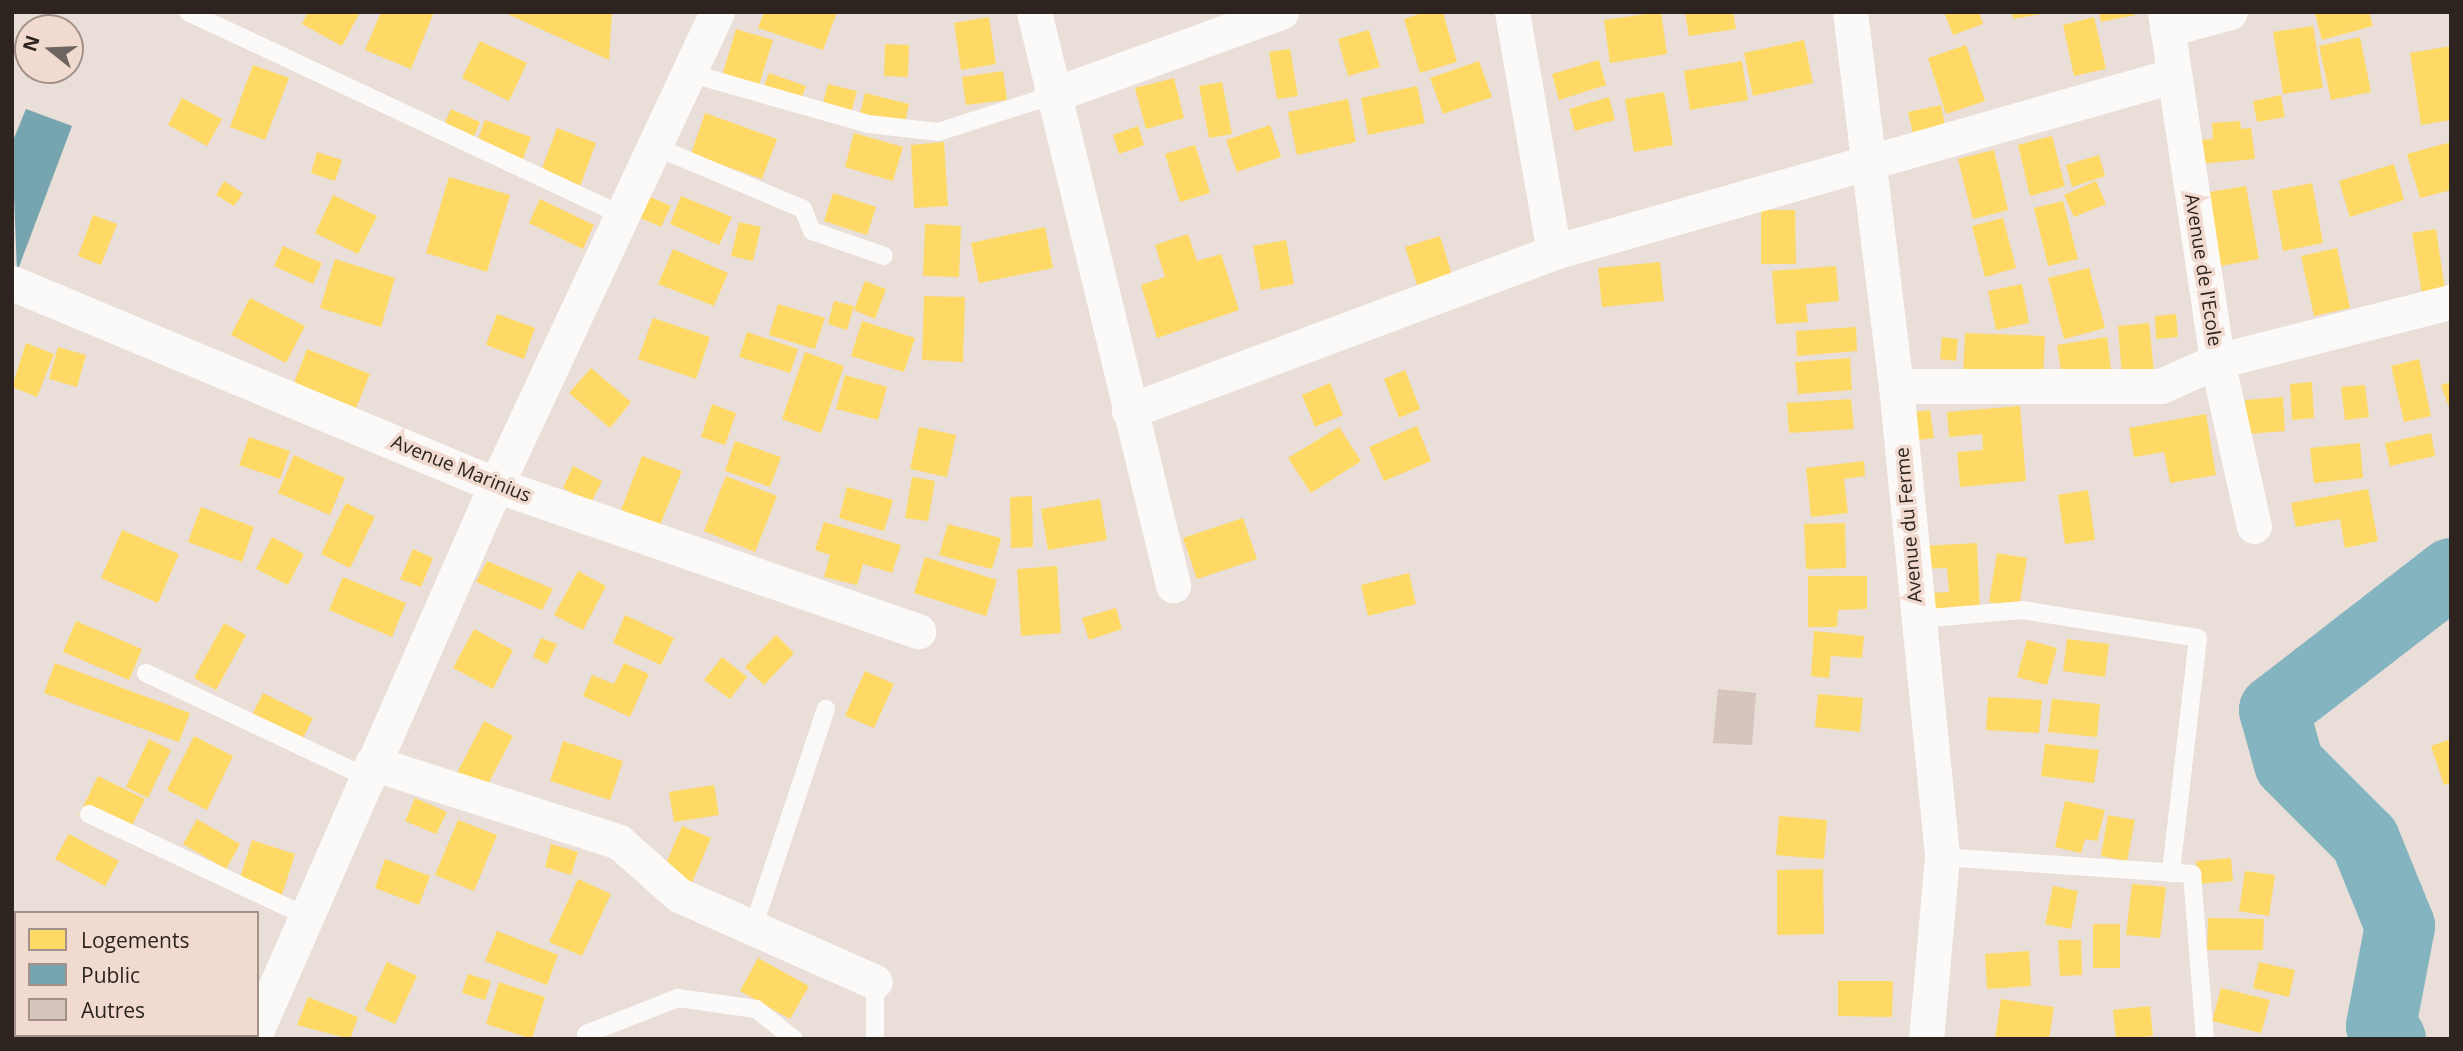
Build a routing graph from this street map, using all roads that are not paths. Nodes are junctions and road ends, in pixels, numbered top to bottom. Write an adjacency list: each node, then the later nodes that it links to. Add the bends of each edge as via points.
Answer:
1 (188, 12): 14 (lane)
2 (717, 12): 9 (street)
3 (1034, 12): 11 (street)
4 (1281, 12): 11 (street)
5 (1512, 12): 15 (street)
6 (1850, 12): 13 (street, Avenue du Ferme)
7 (2230, 12): 8 (street)
8 (2166, 20): 10 (street, Avenue de l'Ecole)
9 (689, 73): 11 (lane, via 868,124 938,132); 12 (street)
10 (2172, 76): 13 (street); 19 (street, Avenue de l'Ecole)
11 (1049, 96): 21 (street)
12 (654, 146): 14 (street); 16 (lane, via 803,209 812,231)
13 (1870, 165): 15 (street); 20 (street, Avenue du Ferme)
14 (622, 215): 22 (street)
15 (1554, 252): 21 (street)
16 (884, 256)
17 (12, 283): 22 (street, Avenue Marinius)
18 (2451, 302): 19 (street)
19 (2217, 361): 20 (street, via 2161,386); 23 (street, Avenue de l'Ecole)
20 (1896, 386): 25 (street, Avenue du Ferme)
21 (1129, 411): 24 (street)
22 (496, 485): 26 (street, Avenue Marinius); 29 (street)
23 (2254, 526)
24 (1173, 585)
25 (1917, 619): 31 (street, Avenue du Ferme); 32 (lane, via 2022,610 2198,638)
26 (918, 631)
27 (146, 673): 29 (lane)
28 (826, 709): 34 (lane)
29 (369, 770): 33 (street); 34 (street, via 619,842 679,895)
30 (89, 814): 33 (lane)
31 (1942, 857): 32 (lane); 40 (street, Avenue du Ferme)
32 (2171, 873): 41 (lane, via 2192,874)
33 (306, 916): 36 (street)
34 (753, 928): 35 (street)
35 (875, 982): 39 (lane)
36 (259, 1024)
37 (586, 1034): 38 (lane, via 678,998 756,1009)
38 (794, 1039)
39 (875, 1039)
40 (1926, 1039)
41 (2205, 1039)

